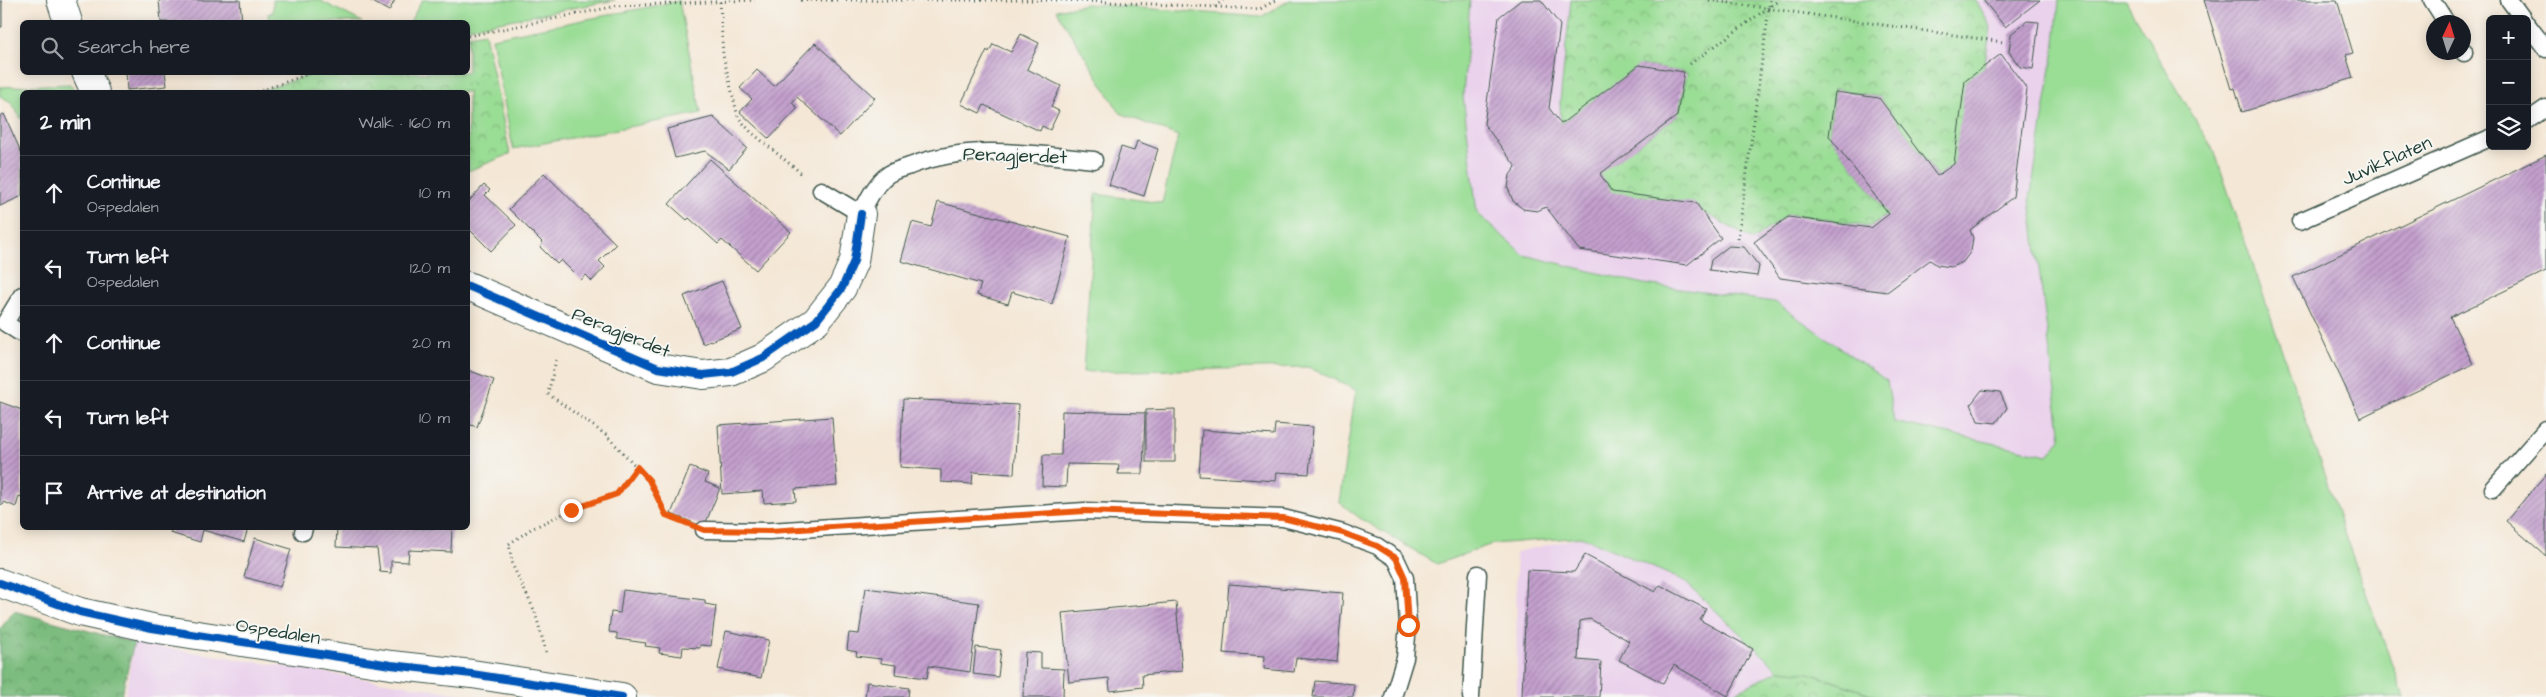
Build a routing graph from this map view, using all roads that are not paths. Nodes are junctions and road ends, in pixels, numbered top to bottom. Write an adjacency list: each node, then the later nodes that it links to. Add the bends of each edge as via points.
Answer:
1 (61, 0): 6 (street)
2 (2432, 0): 4 (lane)
3 (2509, 0): 5 (lane)
4 (2442, 15)
5 (2520, 15)
6 (67, 20)
7 (2531, 29): 8 (lane)
8 (2546, 49)
9 (87, 75): 10 (street)
10 (94, 90)
11 (2546, 108): 12 (lane)
12 (2531, 118)
13 (2486, 140): 17 (lane, Juvikflaten)
14 (1094, 160): 16 (lane, Peragjerdet, via 965,152 920,162 888,174 869,197)
15 (821, 190): 16 (lane)
16 (861, 214): 18 (street, Peragjerdet, via 854,261 842,288 816,321 763,358 731,372 703,375 658,368)
17 (2300, 221)
18 (470, 287)
19 (20, 298): 20 (lane)
20 (2, 324): 21 (lane)
21 (20, 333)
22 (2546, 429): 23 (lane)
23 (2493, 488)
24 (704, 530): 29 (lane, via 769,531 1085,511 1283,518 1343,533 1377,546 1396,558 1405,578 1408,625 1405,658)
25 (1478, 574): 30 (lane)
26 (0, 583): 27 (street, Ospedalen, via 80,612 152,628)
27 (549, 689): 28 (street, Ospedalen)
28 (622, 697)
29 (1393, 697)
30 (1471, 697)

